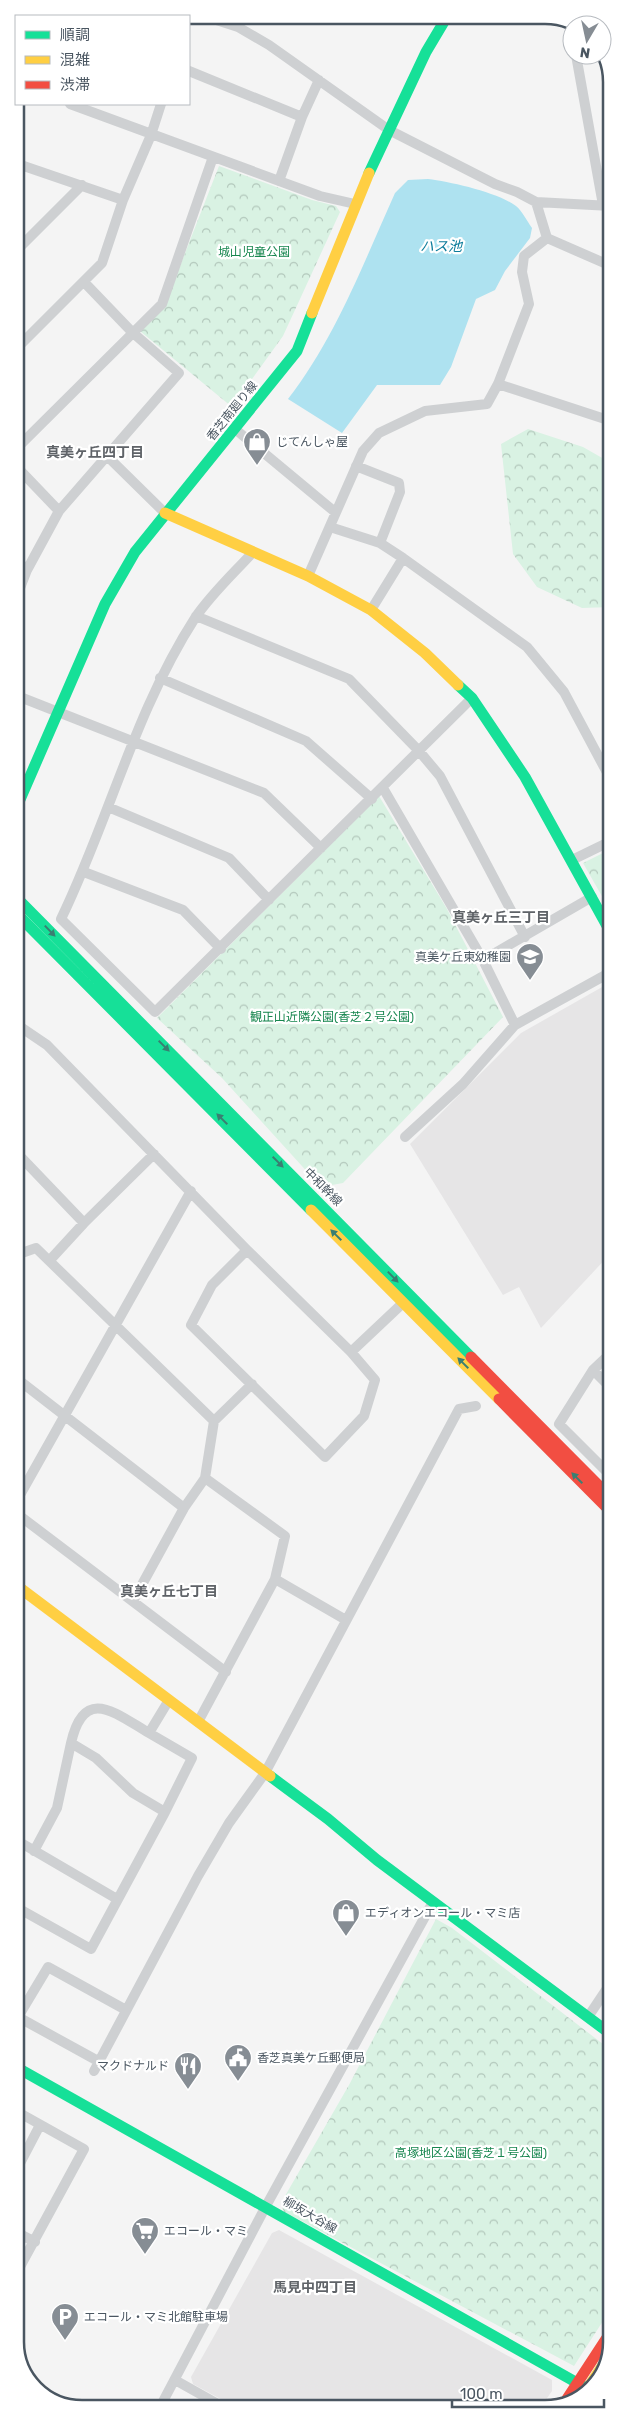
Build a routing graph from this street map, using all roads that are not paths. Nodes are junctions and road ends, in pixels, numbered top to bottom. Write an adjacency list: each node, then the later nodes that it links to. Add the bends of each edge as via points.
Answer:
1 (229, 24): 5 (street, via 269,45)
2 (443, 24): 9 (street, 香芝南廻り線)
3 (578, 65): 15 (street)
4 (190, 71): 8 (street)
5 (319, 80): 8 (street); 9 (street)
6 (73, 105): 10 (street)
7 (160, 105): 10 (street)
8 (302, 117): 13 (street)
9 (389, 130): 17 (street); 18 (street, 香芝南廻り線)
10 (151, 135): 11 (street); 16 (street)
11 (213, 157): 13 (street); 24 (street, via 162,304)
12 (24, 166): 14 (street)
13 (280, 181): 18 (street, via 320,196)
14 (82, 185): 16 (street); 21 (street)
15 (603, 186)
16 (123, 200): 23 (street, via 102,263)
17 (536, 202): 19 (street); 20 (street)
18 (355, 204): 28 (street, 香芝南廻り線, via 297,351)
19 (603, 205)
20 (547, 238): 22 (street); 26 (street, via 524,256 522,272 529,304)
21 (24, 243)
22 (603, 262)
23 (84, 282): 24 (street); 25 (street)
24 (132, 332): 29 (street); 30 (street, via 179,373)
25 (24, 341)
26 (498, 384): 27 (street); 31 (street, via 487,404 425,411 379,433 362,451)
27 (603, 418)
28 (235, 429): 34 (street); 35 (street, 香芝南廻り線)
29 (24, 441)
30 (107, 456): 33 (street); 35 (street)
31 (356, 466): 34 (street); 37 (street, via 399,483 400,492)
32 (24, 474): 33 (street)
33 (59, 511): 41 (street)
34 (335, 512): 36 (street)
35 (164, 513): 38 (street); 49 (street, 香芝南廻り線, via 135,552 106,604)
36 (330, 527): 37 (street); 42 (street)
37 (380, 543): 39 (street)
38 (253, 552): 42 (street); 45 (street)
39 (402, 558): 44 (street); 52 (street, via 526,647 564,692)
40 (24, 567): 41 (street)
41 (27, 570): 43 (street)
42 (308, 576): 44 (street)
43 (24, 577)
44 (371, 610): 47 (street, via 425,653)
45 (196, 616): 46 (street); 51 (street, via 349,679)
46 (160, 678): 50 (street); 55 (street, via 306,741)
47 (472, 698): 51 (street); 59 (street, via 525,776)
48 (24, 699): 49 (street)
49 (57, 712): 50 (street); 54 (street, 香芝南廻り線)
50 (132, 743): 56 (street); 58 (street, via 264,793)
51 (419, 751): 53 (street); 66 (street, via 440,776)
52 (603, 765)
53 (383, 788): 55 (street); 68 (street)
54 (24, 789)
55 (372, 799): 58 (street)
56 (108, 807): 60 (street); 62 (street, via 229,858)
57 (603, 845): 59 (street)
58 (321, 848): 62 (street)
59 (572, 860): 61 (street)
60 (84, 872): 67 (street, via 182,910); 67 (street, via 61,920 155,1012)
61 (592, 898): 64 (street); 66 (street)
62 (269, 900): 67 (street)
63 (24, 904): 94 (street, 中和幹線, one-way to 94)
64 (603, 918)
65 (24, 920): 80 (street, 中和幹線, one-way to 65)
66 (525, 938): 68 (street)
67 (220, 949)
68 (483, 960): 70 (street)
69 (603, 976): 70 (street)
70 (516, 1025): 72 (street, via 463,1084)
71 (24, 1030): 73 (street, via 47,1046)
72 (406, 1137)
73 (154, 1154): 75 (street); 76 (street)
74 (24, 1160): 76 (street)
75 (191, 1191): 77 (street); 81 (street)
76 (84, 1223): 79 (street)
77 (247, 1250): 82 (street); 87 (street, via 212,1285 191,1325)
78 (24, 1252): 79 (street, via 36,1248)
79 (50, 1260): 81 (street)
80 (404, 1302): 82 (street); 95 (street, 中和幹線, one-way to 80)
81 (117, 1325): 89 (street); 90 (street)
82 (351, 1352): 87 (street, via 375,1380 364,1416 325,1457)
83 (603, 1361): 84 (street)
84 (593, 1370): 85 (street); 91 (street, via 559,1424)
85 (603, 1380)
86 (24, 1384): 89 (street)
87 (252, 1384): 90 (street)
88 (476, 1406): 101 (street, via 459,1410)
89 (66, 1416): 93 (street); 96 (street)
90 (214, 1422): 92 (street)
91 (603, 1467)
92 (205, 1478): 96 (street); 98 (street, via 285,1536)
93 (24, 1488)
94 (603, 1489)
95 (603, 1504)
96 (184, 1508): 100 (street)
97 (24, 1519): 100 (street)
98 (275, 1579): 101 (street); 102 (street)
99 (24, 1590): 103 (street)
100 (132, 1601): 102 (street)
101 (346, 1620): 107 (street)
102 (226, 1672): 104 (street)
103 (169, 1700): 104 (street); 105 (street)
104 (198, 1722): 107 (street)
105 (149, 1733): 106 (street, via 109,1710 97,1707 84,1713); 108 (street, via 192,1758)
106 (71, 1743): 108 (street, via 96,1758 133,1793); 110 (street, via 57,1808)
107 (265, 1773): 112 (street); 116 (street, via 220,1838)
108 (165, 1812): 111 (street)
109 (24, 1845): 110 (street)
110 (34, 1851): 111 (street)
111 (117, 1899): 113 (street, via 91,1949)
112 (433, 1902): 117 (street); 126 (street)
113 (24, 1911)
114 (603, 1994): 117 (street)
115 (24, 2007): 116 (street, via 48,1967)
116 (126, 2010): 120 (street)
117 (588, 2016): 119 (street)
118 (24, 2020): 120 (street)
119 (603, 2028)
120 (98, 2061): 122 (street)
121 (24, 2072): 126 (street, 柳坂大谷線)
122 (94, 2072)
123 (24, 2116): 124 (street)
124 (40, 2125): 125 (street); 128 (street, via 84,2150)
125 (24, 2156)
126 (266, 2206): 131 (street); 132 (street, 柳坂大谷線)
127 (24, 2236): 128 (street)
128 (35, 2242): 129 (street)
129 (24, 2261)
130 (603, 2344): 132 (street)
131 (174, 2380): 135 (street); 136 (street)
132 (577, 2383): 133 (street, 柳坂大谷線); 134 (street)
133 (583, 2387)
134 (570, 2394)
135 (164, 2400)
136 (202, 2400)

